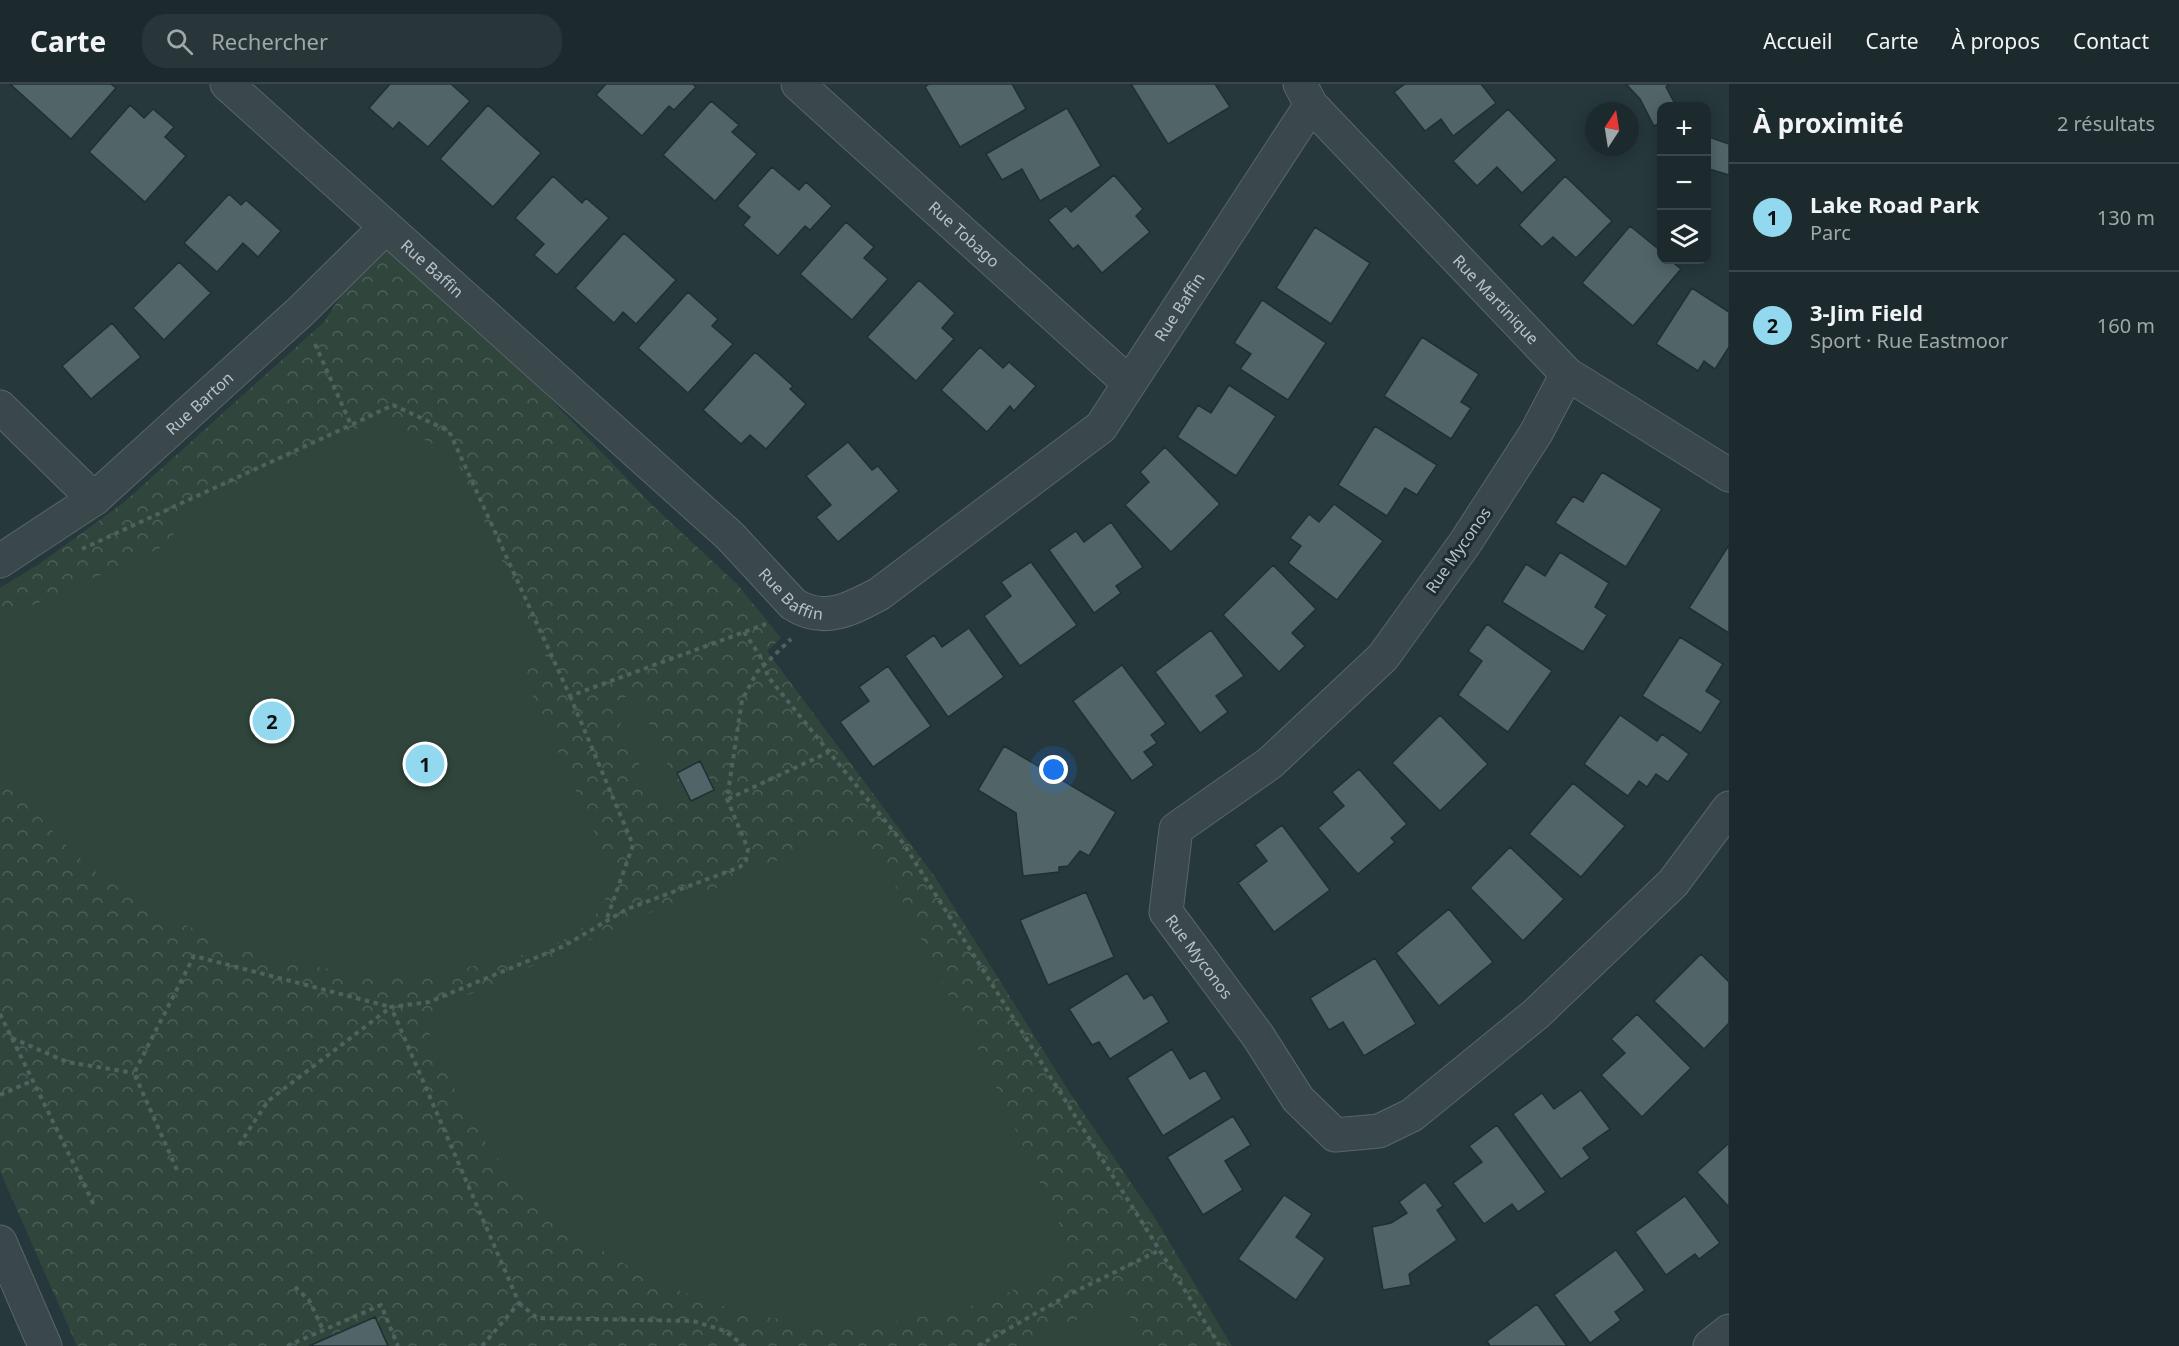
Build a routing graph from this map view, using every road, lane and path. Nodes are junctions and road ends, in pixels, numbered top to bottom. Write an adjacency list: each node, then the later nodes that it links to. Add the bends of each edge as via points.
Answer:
1 (227, 84): 4 (street, Rue Baffin)
2 (798, 84): 7 (street, Rue Tobago)
3 (1306, 94): 6 (street, Rue Martinique); 7 (street, Rue Baffin)
4 (386, 227): 5 (street, Rue Barton); 14 (street, Rue Baffin, via 730,536 793,604)
5 (301, 311): 9 (path); 11 (street, Rue Barton)
6 (1567, 374): 10 (street, Rue Martinique); 21 (street, Rue Myconos, via 1536,433 1465,543 1383,657 1269,763 1176,829 1166,912 1258,1036 1299,1100 1335,1134 1379,1131 1412,1115 1536,1014 1673,883)
7 (1129, 382): 14 (street, Rue Baffin, via 1101,427 879,594 843,611)
8 (0, 407): 11 (street)
9 (351, 424): 12 (path); 18 (path, via 393,405 449,431)
10 (1729, 475)
11 (94, 499): 13 (street, Rue Barton)
12 (79, 551)
13 (0, 561)
14 (812, 614): 17 (path, via 809,622)
15 (772, 621): 16 (path)
16 (744, 632): 17 (path); 18 (path)
17 (764, 665): 19 (path, via 769,678); 20 (path, via 751,679 742,700)
18 (570, 696): 22 (path, via 633,845)
19 (829, 752): 20 (path); 33 (path, via 903,843)
20 (727, 799): 22 (path, via 748,849 740,867 627,909)
21 (1729, 808)
22 (606, 921): 23 (path, via 564,946 429,1002)
23 (391, 1007): 26 (path, via 194,956); 29 (path, via 268,1101); 35 (path)
24 (0, 1014): 25 (path)
25 (12, 1038): 26 (path, via 67,1062); 27 (path)
26 (134, 1074): 30 (path)
27 (34, 1080): 28 (path); 31 (path)
28 (0, 1095)
29 (238, 1145)
30 (177, 1170)
31 (94, 1205)
32 (0, 1242): 38 (street)
33 (1160, 1251): 43 (path, via 1070,1294); 44 (path)
34 (296, 1287): 36 (path, via 309,1300)
35 (519, 1303): 41 (path); 42 (path, via 537,1318 693,1321 725,1332)
36 (323, 1330): 39 (path); 40 (path, via 381,1305)
37 (1729, 1330): 45 (street)
38 (45, 1346)
39 (286, 1346)
40 (398, 1346)
41 (482, 1346)
42 (744, 1346)
43 (978, 1346)
44 (1220, 1346)
45 (1710, 1346)

